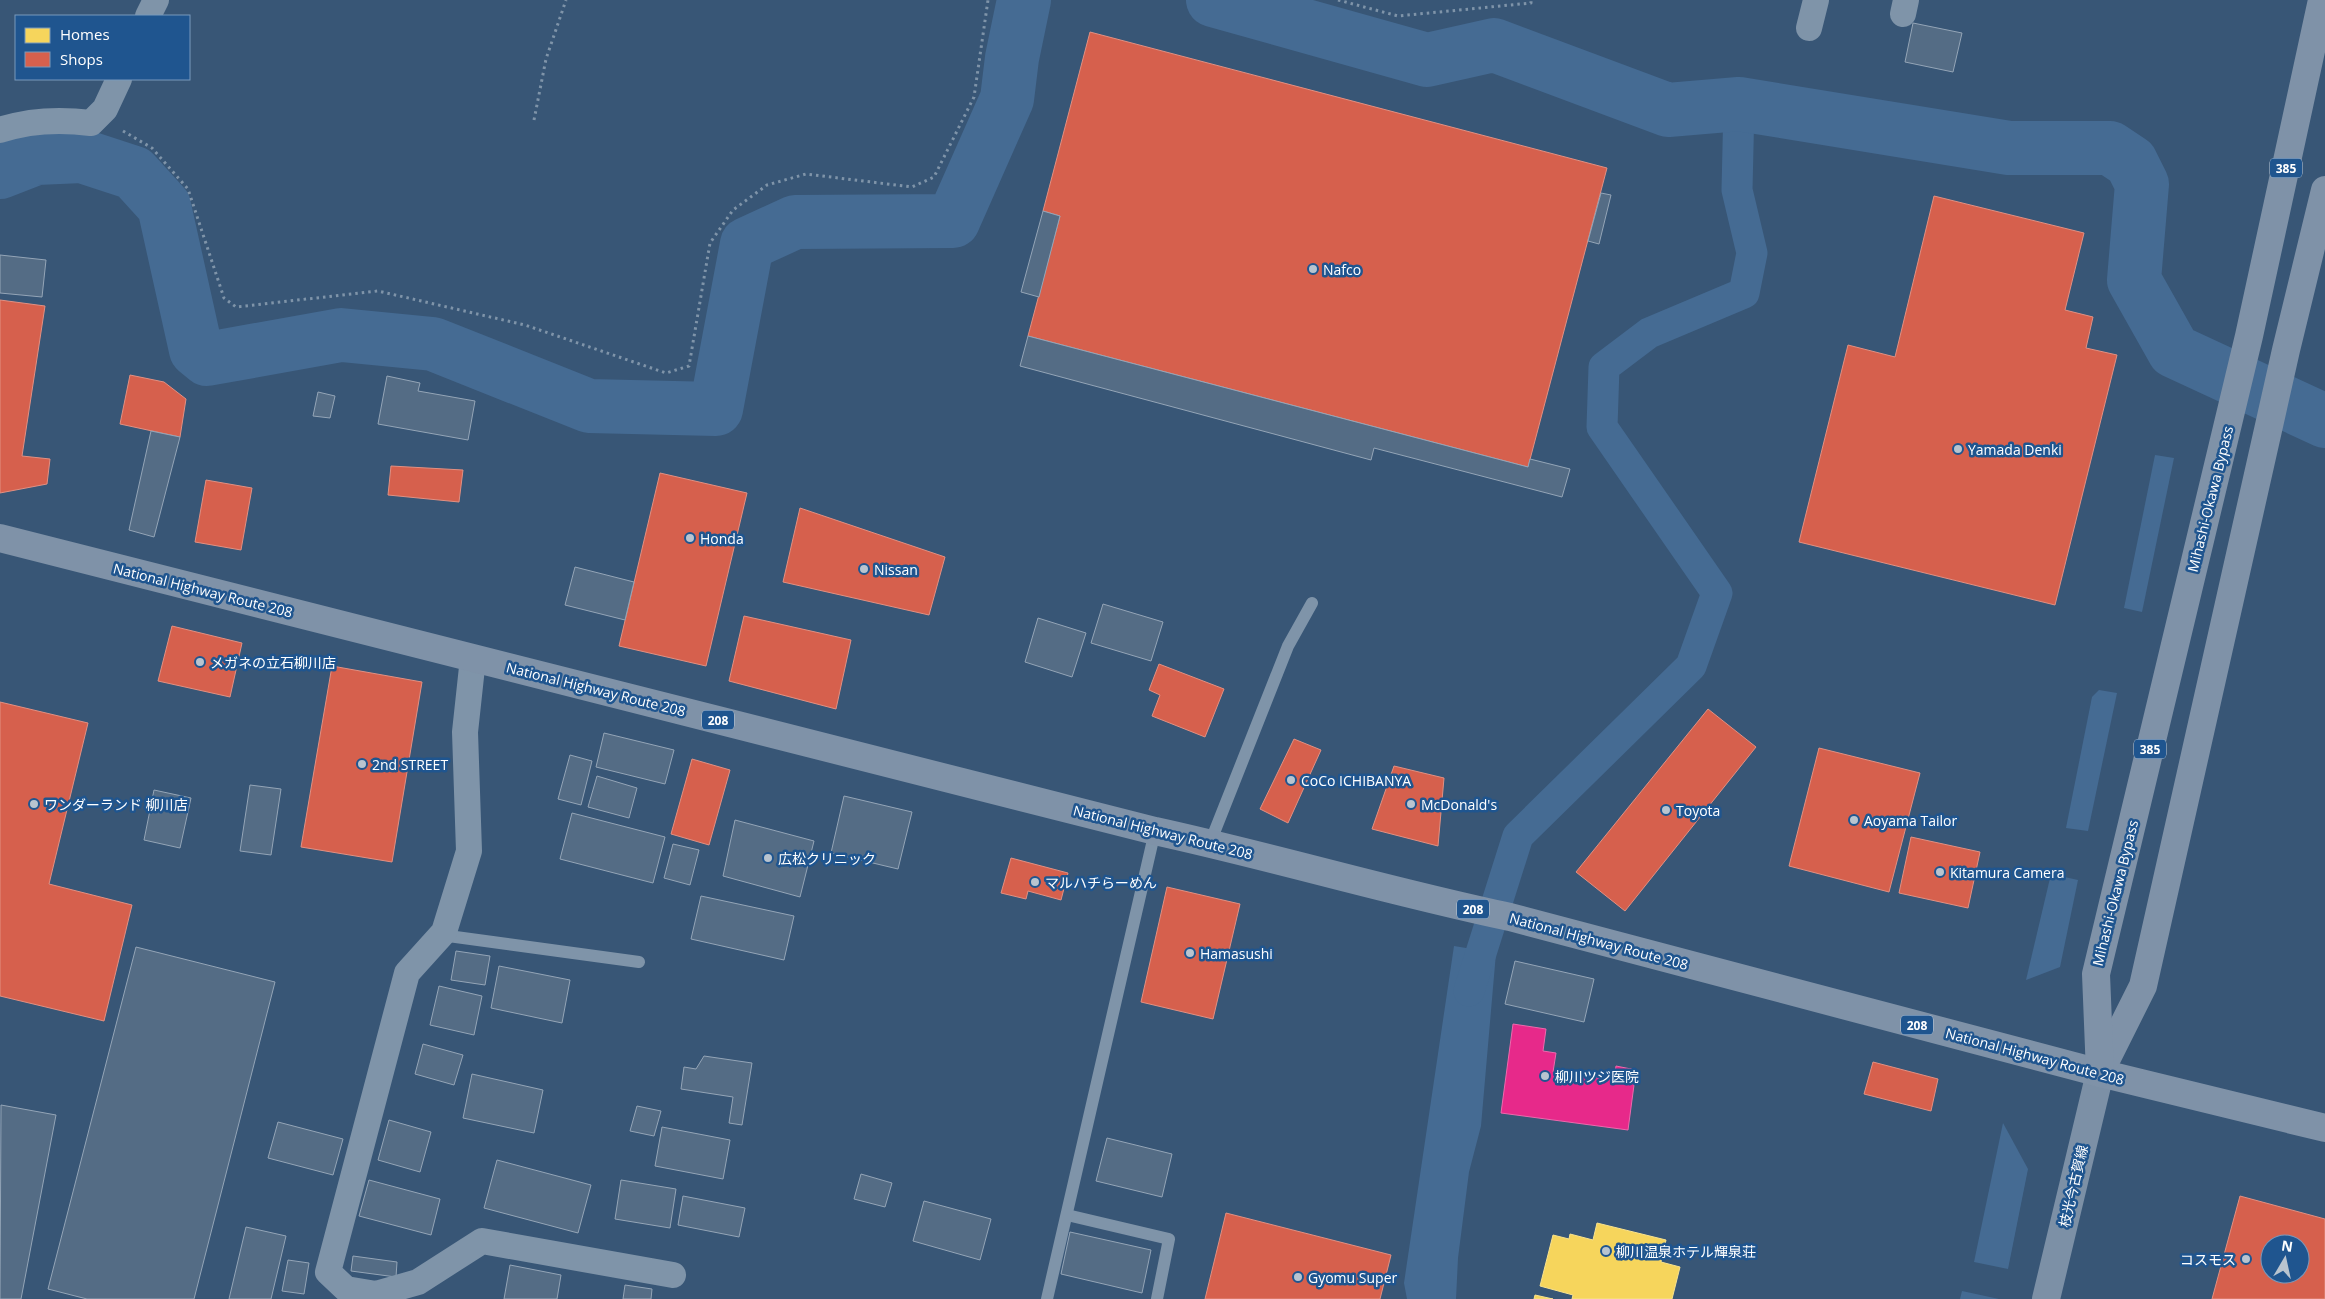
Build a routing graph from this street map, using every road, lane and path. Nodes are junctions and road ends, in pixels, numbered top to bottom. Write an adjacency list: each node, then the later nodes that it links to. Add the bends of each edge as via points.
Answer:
1 (156, 0): 8 (street)
2 (566, 0): 11 (path, via 546,59)
3 (988, 0): 12 (path, via 974,97 934,177 912,187 806,174 767,185 733,210 710,243 689,366 666,373 526,325 378,291 236,307 224,298 188,189 152,148 124,131)
4 (1338, 0): 5 (path, via 1398,16 1531,3)
5 (1531, 0)
6 (1816, 0): 9 (street)
7 (2322, 0): 22 (highway, Mihashi-Okawa Bypass / 385, via 2228,428 2096,974)
8 (148, 15)
9 (1809, 28)
10 (119, 80): 12 (street, via 105,110)
11 (534, 120)
12 (91, 122): 13 (street, via 22,123)
13 (0, 130)
14 (2325, 190): 22 (highway, via 2143,986)
15 (0, 538): 17 (highway, National Highway Route 208 / 208)
16 (1312, 603): 19 (lane, via 1288,646)
17 (473, 658): 18 (highway, National Highway Route 208 / 208); 20 (street, via 465,732 469,851)
18 (1155, 831): 19 (highway, National Highway Route 208 / 208); 24 (lane)
19 (1210, 843): 22 (highway, National Highway Route 208 / 208, via 1510,917)
20 (441, 935): 21 (lane); 25 (street, via 407,973 328,1272 346,1288 376,1294 418,1282 482,1241)
21 (639, 962)
22 (2100, 1073): 23 (highway, National Highway Route 208 / 208); 28 (main road, 枝光今古賀線)
23 (2325, 1128)
24 (1067, 1215): 26 (lane); 27 (lane, via 1169,1239)
25 (673, 1275)
26 (1047, 1299)
27 (1157, 1299)
28 (2046, 1299)

